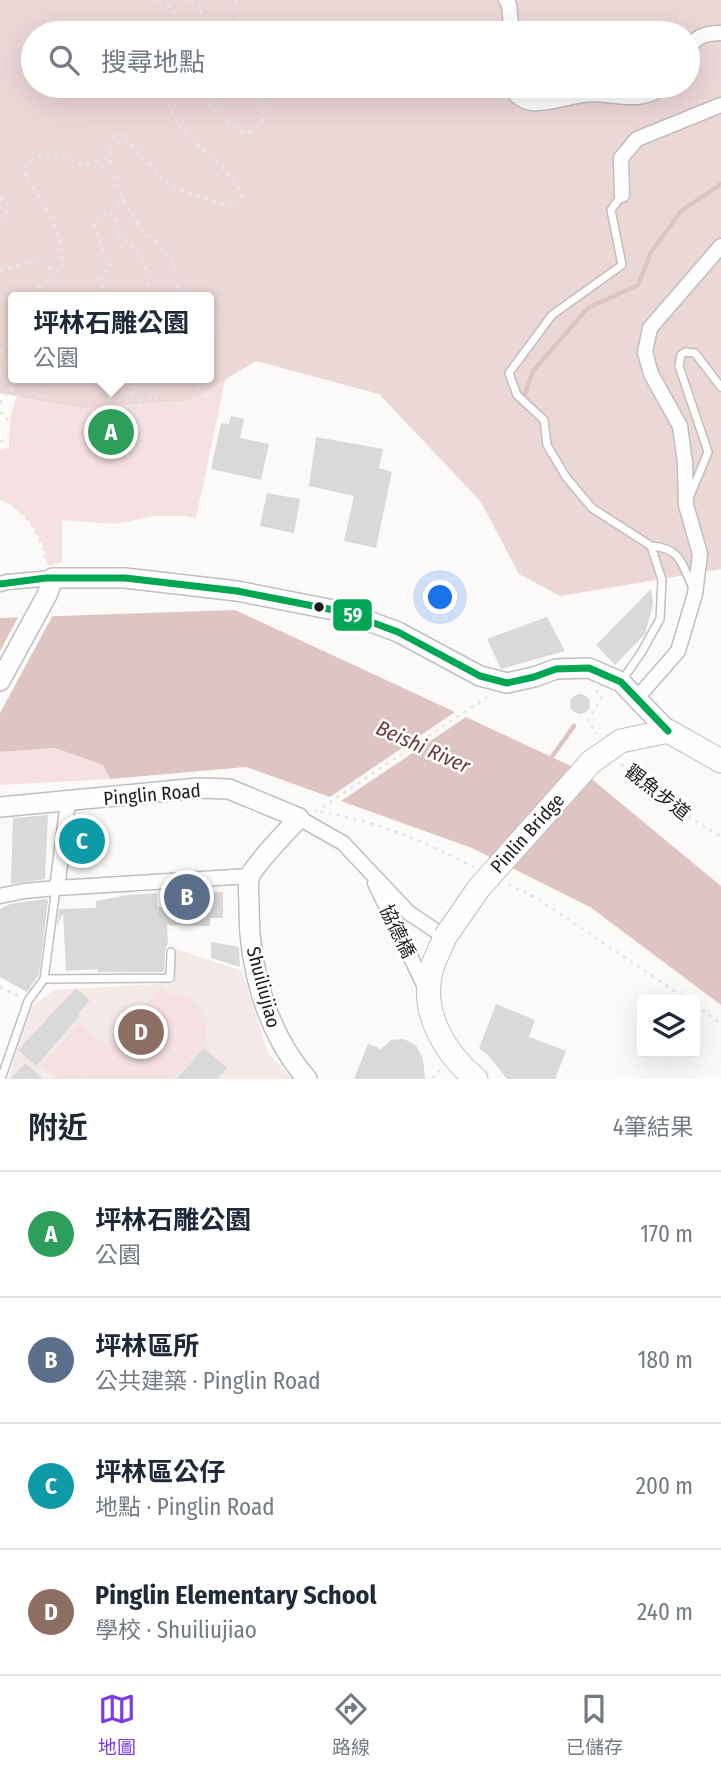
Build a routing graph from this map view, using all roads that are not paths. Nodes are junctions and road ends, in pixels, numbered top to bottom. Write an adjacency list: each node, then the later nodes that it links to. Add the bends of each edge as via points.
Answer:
1 (506, 0): 2 (street)
2 (511, 21)
3 (721, 33): 4 (street)
4 (700, 36)
5 (519, 98): 6 (street, via 531,103)
6 (564, 98)
7 (721, 105): 8 (street, via 637,139 621,158)
8 (622, 195): 13 (lane, via 611,210 622,264 552,314 509,373 517,394 544,420 547,445 566,477 592,508)
9 (721, 246): 10 (street)
10 (715, 256): 12 (street, via 650,328 645,352 651,374 681,426)
11 (721, 387): 12 (lane, via 695,353 681,355 680,366 708,452)
12 (686, 505): 16 (street, via 700,554)
13 (651, 547): 16 (lane, via 667,547 678,556); 18 (lane, via 662,580 660,619)
14 (49, 578): 15 (street); 17 (street, via 47,595); 18 (street, via 125,578 237,591 344,612 398,632 480,676 507,683 556,668 589,668)
15 (0, 584)
16 (695, 594): 19 (street, via 678,651)
17 (0, 681)
18 (621, 682): 19 (street)
19 (637, 698): 20 (street)
20 (668, 731): 21 (main road); 29 (main road, Pinlin Bridge, bridge, via 612,745 591,762 479,888)
21 (721, 761)
22 (68, 802): 23 (street, Pinglin Road); 24 (street, Pinglin Road, via 229,789); 27 (street)
23 (0, 807)
24 (307, 815): 25 (street, 協德橋); 26 (street)
25 (368, 869): 29 (street, 協德橋, via 409,913); 32 (street, 協德橋)
26 (250, 876): 27 (street); 34 (street, Shuiliujiao, via 253,961 278,1038)
27 (57, 888): 28 (street); 31 (lane)
28 (0, 896)
29 (445, 937): 32 (main road, Pinlin Bridge)
30 (170, 952): 31 (lane, via 170,978)
31 (44, 979): 33 (lane, via 28,1000)
32 (428, 993): 35 (main road, via 445,1046)
33 (1, 1079)
34 (307, 1079)
35 (476, 1079)

